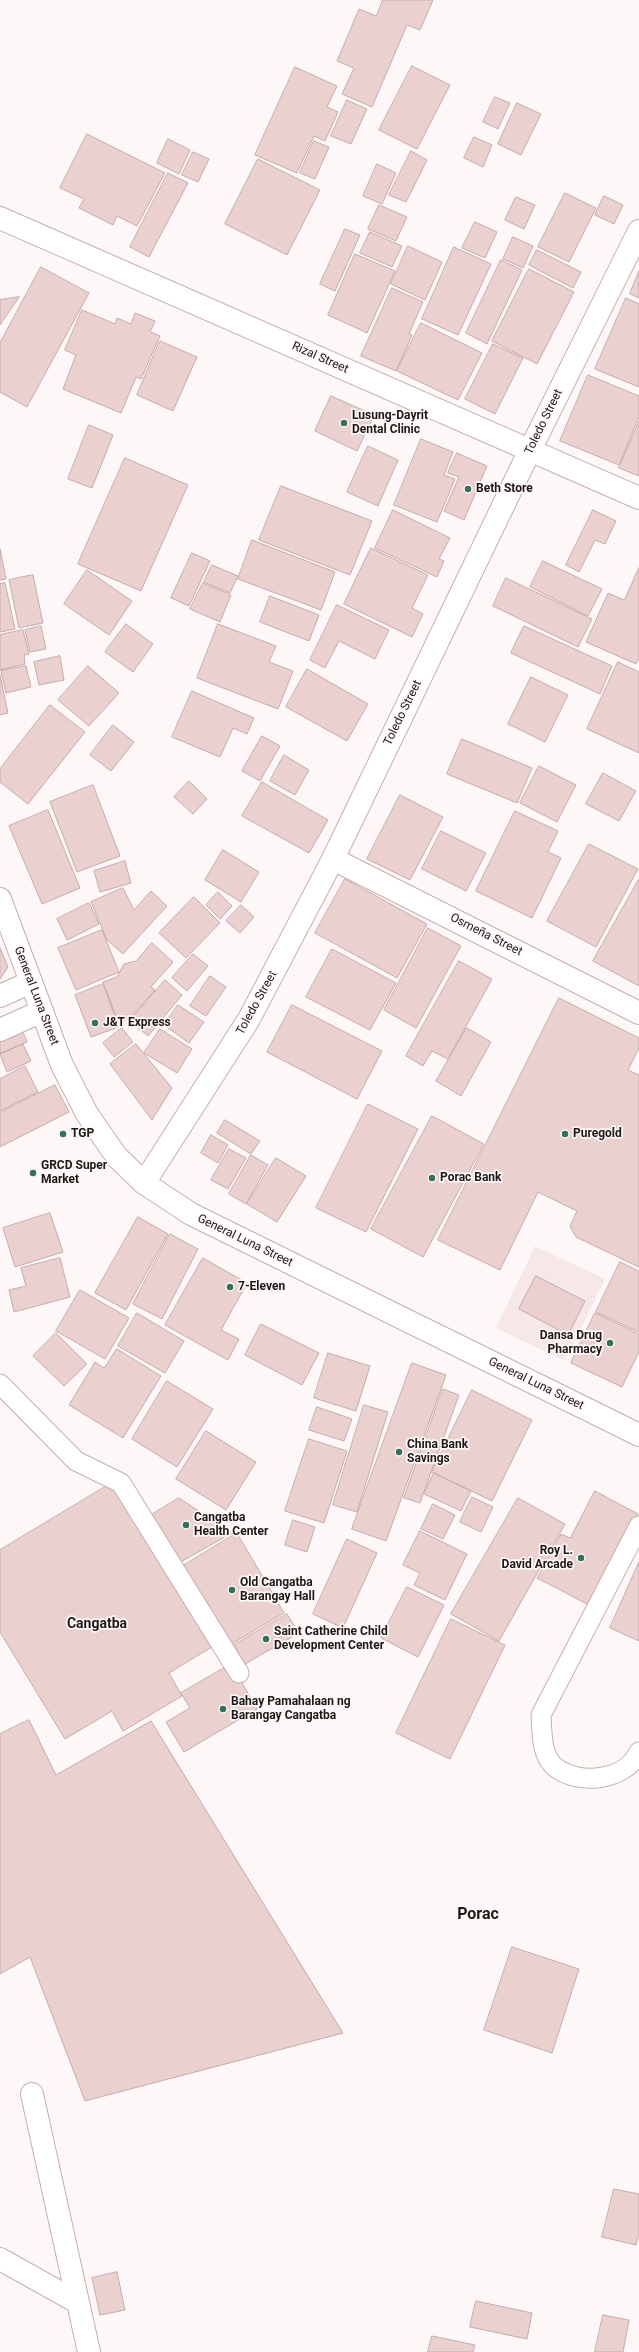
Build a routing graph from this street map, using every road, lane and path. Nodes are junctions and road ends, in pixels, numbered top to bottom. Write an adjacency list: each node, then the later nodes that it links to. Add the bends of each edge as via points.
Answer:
1 (0, 218): 3 (street, Rizal Street)
2 (639, 231): 3 (street, Toledo Street)
3 (530, 450): 4 (street, Rizal Street); 5 (street, Toledo Street)
4 (639, 498)
5 (333, 859): 10 (street, Osmeña Street); 12 (street, Toledo Street, via 249,1019)
6 (0, 899): 7 (street, General Luna Street)
7 (31, 982): 8 (street); 9 (street, General Luna Street)
8 (0, 996)
9 (42, 1011): 11 (street); 12 (street, General Luna Street, via 62,1065 87,1114 117,1158)
10 (639, 1013)
11 (0, 1030)
12 (144, 1183): 14 (street, General Luna Street, via 191,1214)
13 (0, 1384): 16 (lane, via 76,1461 121,1482)
14 (639, 1435)
15 (639, 1526): 17 (lane, via 542,1715 542,1744 554,1767 576,1778 599,1778 621,1772)
16 (239, 1673)
17 (639, 1752)
18 (32, 2094): 20 (street)
19 (0, 2259): 20 (street)
20 (77, 2302): 21 (street)
21 (89, 2352)

